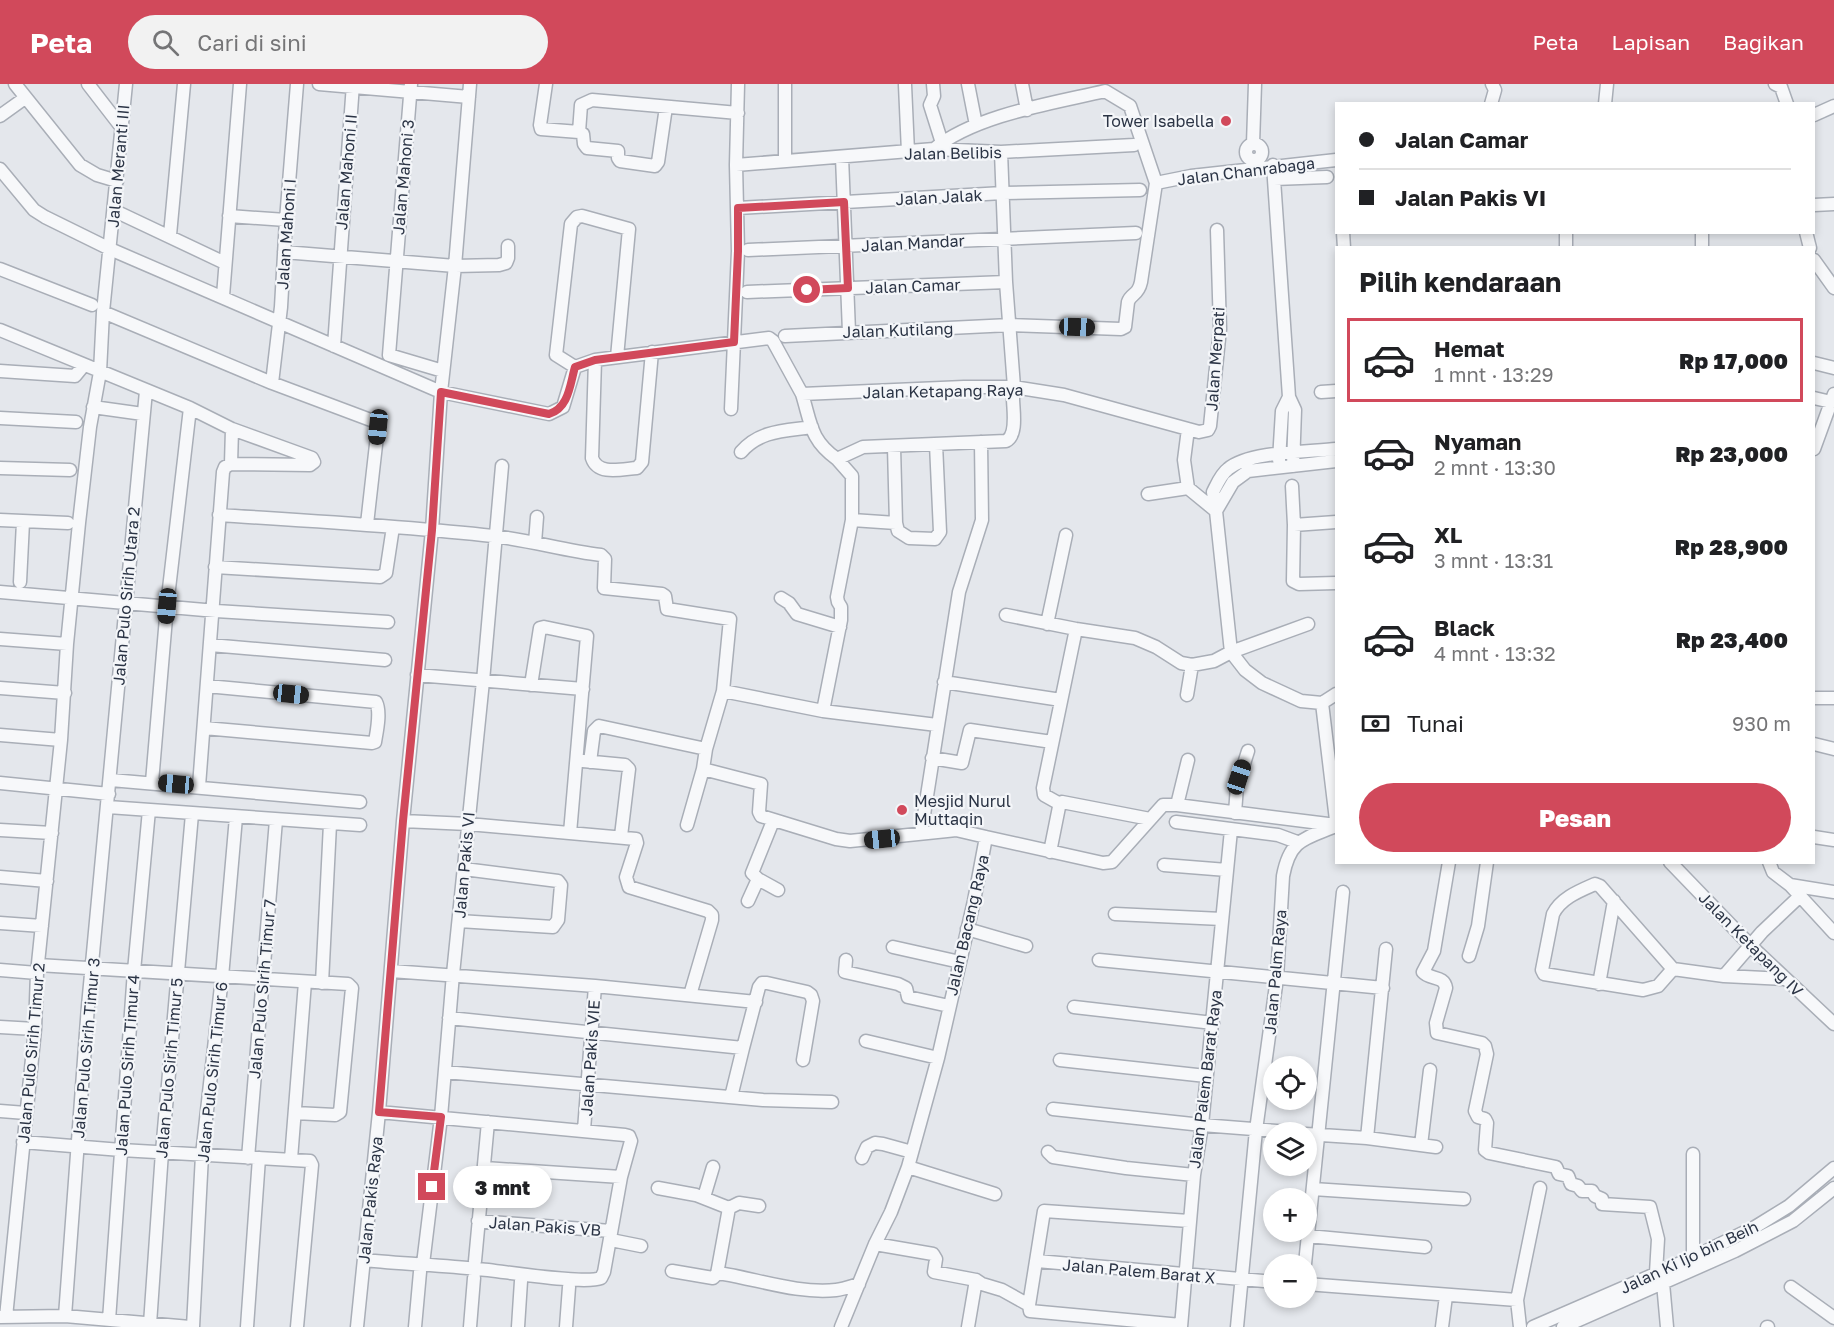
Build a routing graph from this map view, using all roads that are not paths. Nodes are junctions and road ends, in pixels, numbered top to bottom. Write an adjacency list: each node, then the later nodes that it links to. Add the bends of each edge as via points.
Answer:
1 (15, 84): 23 (street)
2 (88, 84): 35 (street)
3 (126, 84): 35 (street, Jalan Meranti III)
4 (184, 84): 66 (street)
5 (240, 84): 62 (street)
6 (297, 84): 63 (street, Jalan Mahoni I)
7 (319, 84): 19 (street)
8 (470, 84): 24 (street, Jalan Pakis Raya)
9 (546, 84): 36 (street, via 540,128)
10 (738, 84): 31 (street)
11 (786, 84): 46 (street)
12 (933, 84): 39 (street, via 930,105)
13 (968, 84): 34 (street)
14 (1022, 84): 30 (street)
15 (1255, 84): 37 (street)
16 (1492, 84): 25 (street, via 1495,90)
17 (1604, 85): 26 (street)
18 (1779, 85): 27 (street)
19 (353, 86): 21 (street); 73 (street, Jalan Mahoni II)
20 (905, 86): 40 (street)
21 (410, 88): 24 (street); 74 (street, Jalan Mahoni 3)
22 (1102, 88): 30 (street); 54 (street, via 1130,106)
23 (25, 98): 33 (street); 53 (street, via 80,165)
24 (469, 98): 77 (street, Jalan Pakis Raya)
25 (1492, 102)
26 (1605, 102)
27 (1785, 102)
28 (1834, 106): 32 (street)
29 (666, 107): 31 (street); 36 (street, via 588,101 581,105); 36 (street, via 655,166 620,161 616,150 587,148 584,134)
30 (1027, 110): 34 (street)
31 (738, 112): 47 (street)
32 (1815, 115)
33 (0, 116)
34 (976, 125): 39 (street)
35 (122, 128): 53 (street, Jalan Meranti III)
36 (579, 132)
37 (1253, 144): 42 (street, via 1261,147); 43 (street, via 1247,148)
38 (1134, 145): 41 (street, Jalan Belibis)
39 (938, 146): 40 (street, Jalan Belibis); 41 (street, Jalan Belibis)
40 (908, 152): 44 (street, Jalan Belibis)
41 (1001, 152): 56 (street)
42 (1262, 155): 43 (street, via 1256,160); 48 (street)
43 (1247, 156): 50 (street)
44 (842, 157): 46 (street, Jalan Belibis); 57 (street)
45 (1335, 160): 48 (street, Jalan Chanrabaga)
46 (785, 161): 47 (street, Jalan Belibis)
47 (736, 165): 60 (street)
48 (1274, 165): 50 (street, Jalan Chanrabaga); 52 (street)
49 (0, 169): 70 (street, via 34,210)
50 (1225, 172): 54 (street, Jalan Chanrabaga)
51 (1327, 177): 52 (street)
52 (1274, 179): 110 (street)
53 (117, 181): 61 (street, Jalan Meranti III)
54 (1156, 183): 87 (street, Jalan Kutilang, via 1141,282 1137,293 1129,298 1125,327)
55 (1140, 189): 56 (street, Jalan Jalak)
56 (1003, 193): 57 (street, Jalan Jalak); 67 (street)
57 (844, 202): 60 (street, Jalan Jalak); 69 (street)
58 (1834, 204): 59 (street)
59 (1815, 205)
60 (738, 208): 91 (street)
61 (115, 211): 66 (street); 70 (street, Jalan Meranti III)
62 (229, 216): 63 (street); 76 (street)
63 (286, 220): 72 (street, Jalan Mahoni I)
64 (1217, 230): 121 (street, Jalan Merpati, via 1220,329 1210,426 1201,432)
65 (1136, 233): 67 (street, Jalan Mandar)
66 (170, 236): 76 (street)
67 (1005, 238): 69 (street, Jalan Mandar); 79 (street)
68 (508, 246): 77 (street, via 504,264)
69 (846, 246): 71 (street, Jalan Mandar); 80 (street)
70 (110, 249): 83 (street); 85 (street, Jalan Meranti III)
71 (748, 250)
72 (284, 252): 73 (street); 86 (street, Jalan Mahoni I)
73 (340, 256): 74 (street); 92 (street, Jalan Mahoni II)
74 (396, 261): 77 (street); 101 (street, Jalan Mahoni 3, via 389,355)
75 (1815, 261): 81 (street)
76 (225, 263): 83 (street)
77 (455, 266): 101 (street, Jalan Pakis Raya)
78 (0, 269): 84 (street)
79 (1006, 282): 80 (street, Jalan Camar); 87 (street)
80 (848, 288): 82 (street, Jalan Camar); 89 (street)
81 (1834, 288)
82 (747, 292)
83 (223, 296): 86 (street)
84 (92, 305)
85 (103, 312): 102 (street, Jalan Meranti III); 103 (street)
86 (278, 321): 92 (street); 103 (street, Jalan Mahoni I)
87 (1010, 326): 89 (street, Jalan Kutilang); 108 (street)
88 (0, 330): 97 (street)
89 (849, 332): 90 (street, Jalan Kutilang)
90 (785, 336)
91 (734, 342): 93 (street); 109 (street, via 769,338 773,341); 115 (street)
92 (334, 346): 106 (street)
93 (652, 352): 94 (street); 95 (street, via 644,453 639,467 602,470 592,458)
94 (617, 357): 95 (street); 98 (street, via 629,229 577,216 571,224 556,356)
95 (595, 360): 98 (street)
96 (1815, 363): 99 (street)
97 (84, 365): 100 (street, via 75,376); 102 (street)
98 (575, 367): 106 (street, via 562,407 549,414)
99 (1834, 368)
100 (0, 371)
101 (443, 371): 106 (street, Jalan Pakis Raya)
102 (100, 372): 104 (street); 113 (street, Jalan Meranti III)
103 (272, 383): 148 (street, via 377,423)
104 (146, 391): 114 (street); 116 (street, Jalan Pulo Sirih Utara 2)
105 (1335, 391): 107 (street)
106 (441, 392): 151 (street, Jalan Pakis Raya)
107 (1320, 392)
108 (1013, 393): 109 (street, Jalan Ketapang Raya, via 964,387); 121 (street, Jalan Ketapang Raya, via 1051,393); 122 (street, via 1012,436 1006,441)
109 (802, 394): 119 (street)
110 (1288, 397): 129 (street, via 1295,410); 130 (street, via 1282,411)
111 (1815, 398): 112 (street)
112 (1832, 398): 123 (street)
113 (93, 407): 116 (street); 159 (street, Jalan Meranti III)
114 (190, 408): 120 (street); 162 (street)
115 (731, 409)
116 (143, 414): 161 (street, Jalan Pulo Sirih Utara 2)
117 (0, 417): 118 (street)
118 (76, 422)
119 (812, 427): 127 (street, via 765,434); 128 (street, via 819,446)
120 (232, 429): 132 (street); 132 (street, via 314,462)
121 (1188, 429): 137 (street, via 1184,460)
122 (981, 442): 124 (street); 178 (street, via 982,520 959,592)
123 (1815, 443)
124 (936, 444): 125 (street); 147 (street, via 939,535 935,539 909,538 898,531)
125 (894, 447): 128 (street, via 863,447); 147 (street)
126 (1335, 449): 129 (street)
127 (741, 452)
128 (837, 459): 143 (street, via 852,476)
129 (1293, 459): 130 (street); 131 (street)
130 (1279, 460): 139 (street, via 1240,476)
131 (1335, 461)
132 (231, 464): 140 (street, via 223,472)
133 (502, 466): 153 (street, Jalan Pakis VI)
134 (0, 468): 135 (street)
135 (70, 470)
136 (1292, 486): 149 (street)
137 (1188, 489): 138 (street); 139 (street)
138 (1148, 494)
139 (1216, 512): 173 (street)
140 (219, 515): 148 (street); 155 (street)
141 (537, 517): 154 (street)
142 (0, 520): 144 (street)
143 (852, 520): 147 (street); 168 (street, via 837,597 842,607)
144 (23, 522): 146 (street); 156 (street)
145 (1335, 522): 149 (street)
146 (68, 523)
147 (896, 523)
148 (367, 524): 150 (street)
149 (1294, 525): 157 (street, via 1293,581)
150 (393, 526): 151 (street); 155 (street, via 386,573 380,577)
151 (432, 530): 153 (street); 176 (street, Jalan Pakis Raya)
152 (1066, 535): 166 (street)
153 (495, 536): 154 (street); 177 (street, Jalan Pakis VI)
154 (535, 543): 183 (street, via 603,556 604,588 663,594 667,609 729,619)
155 (215, 567): 163 (street)
156 (20, 582)
157 (1335, 583)
158 (0, 592): 159 (street)
159 (72, 598): 161 (street); 171 (street, Jalan Pulo Sirih Timur 2)
160 (781, 598): 168 (street, via 797,614)
161 (125, 602): 162 (street); 206 (street, Jalan Pulo Sirih Utara 2)
162 (167, 606): 163 (street); 207 (street)
163 (212, 611): 165 (street); 172 (street)
164 (1006, 615): 166 (street)
165 (388, 622)
166 (1047, 624): 169 (street)
167 (1308, 624): 173 (street)
168 (840, 627): 191 (street)
169 (1076, 629): 175 (street, via 1135,638); 189 (street)
170 (0, 639): 171 (street)
171 (67, 644): 184 (street, Jalan Pulo Sirih Timur 2)
172 (210, 645): 174 (street); 180 (street)
173 (1231, 652): 175 (street, via 1214,661); 190 (street, via 1262,683 1301,700)
174 (385, 660)
175 (1192, 665): 185 (street)
176 (417, 675): 177 (street); 222 (street, Jalan Pakis Raya)
177 (483, 681): 179 (street); 228 (street, Jalan Pakis VI)
178 (944, 682): 189 (street); 192 (street)
179 (531, 685): 182 (street); 182 (street, via 539,631 544,627 587,636)
180 (207, 686): 193 (street); 193 (street, via 376,702 377,731 372,743)
181 (0, 688): 184 (street)
182 (583, 689): 203 (street)
183 (723, 691): 191 (street); 198 (street)
184 (65, 693): 195 (street, Jalan Pulo Sirih Timur 2)
185 (1187, 695)
186 (1335, 695): 190 (street)
187 (1815, 698): 188 (street)
188 (1834, 698)
189 (1061, 700): 196 (street)
190 (1322, 703): 218 (street)
191 (823, 711): 192 (street)
192 (937, 725): 201 (street)
193 (204, 728): 209 (street)
194 (0, 735): 195 (street)
195 (61, 740): 210 (street, Jalan Pulo Sirih Timur 2)
196 (1052, 742): 201 (street, via 970,730 962,763); 213 (street, via 1043,792)
197 (1815, 744): 199 (street)
198 (706, 748): 204 (street, via 600,726 594,731); 205 (street)
199 (1834, 749)
200 (1248, 751): 216 (street, via 1237,786)
201 (932, 758): 235 (street)
202 (1188, 760): 214 (street)
203 (575, 761): 204 (street); 234 (street)
204 (591, 762): 236 (street, via 625,765 629,769)
205 (703, 769): 223 (street, via 761,784 759,813); 230 (street)
206 (111, 780): 207 (street); 211 (street, Jalan Pulo Sirih Timur 3)
207 (152, 782): 209 (street)
208 (0, 783): 210 (street)
209 (199, 786): 212 (street)
210 (56, 788): 211 (street); 233 (street, Jalan Pulo Sirih Timur 2)
211 (108, 800): 215 (street); 274 (street, Jalan Pulo Sirih Timur 3)
212 (360, 802)
213 (1060, 804): 220 (street); 241 (street)
214 (1177, 805): 216 (street); 220 (street, Jalan Bacang Raya, via 1163,806)
215 (149, 810): 217 (street); 278 (street, Jalan Pulo Sirih Timur 4)
216 (1235, 813): 225 (street)
217 (192, 814): 219 (street); 280 (street, Jalan Pulo Sirih Timur 5)
218 (1335, 814)
219 (236, 818): 221 (street); 284 (street, Jalan Pulo Sirih Timur 6)
220 (1150, 819): 241 (street, Jalan Bacang Raya, via 1112,862)
221 (276, 820): 227 (street); 287 (street, Jalan Pulo Sirih Timur 7)
222 (403, 821): 228 (street); 279 (street, Jalan Pakis Raya)
223 (773, 821): 235 (street, via 850,841); 250 (street, via 753,870)
224 (1176, 822): 232 (street)
225 (1335, 823)
226 (1335, 823): 240 (street)
227 (330, 824): 229 (street); 289 (street)
228 (468, 824): 234 (street); 247 (street, Jalan Pakis VI)
229 (360, 825)
230 (687, 825)
231 (0, 830): 233 (street)
232 (1231, 830): 240 (street, via 1278,835); 248 (street, Jalan Palem Barat Raya)
233 (51, 833): 251 (street, Jalan Pulo Sirih Timur 2)
234 (570, 833): 236 (street)
235 (921, 834): 237 (street, via 956,831)
236 (621, 836): 294 (street, via 637,841 626,877 629,886 712,915)
237 (986, 837): 241 (street, Jalan Bacang Raya); 264 (street, Jalan Bacang Raya)
238 (1815, 837): 239 (street)
239 (1834, 840)
240 (1297, 842): 285 (street, Jalan Palm Raya, via 1286,860 1283,876)
241 (1050, 852)
242 (1449, 864): 373 (street, via 1434,951 1423,972 1445,983 1437,1033 1482,1043 1486,1049 1475,1111 1487,1123 1485,1150 1556,1167 1559,1174 1568,1176 1571,1184 1602,1199 1602,1204 1650,1207 1658,1239)
243 (1487, 864): 270 (street, via 1478,926)
244 (1672, 864): 267 (street, Jalan Ketapang IV)
245 (1770, 864): 252 (street, via 1773,872)
246 (1164, 865): 248 (street)
247 (464, 869): 261 (street, Jalan Pakis VI); 261 (street, via 558,881 558,920 553,927)
248 (1227, 870): 260 (street, Jalan Palem Barat Raya)
249 (0, 877): 251 (street)
250 (758, 879): 253 (street); 257 (street)
251 (47, 881): 263 (street, Jalan Pulo Sirih Timur 2)
252 (1790, 885): 255 (street); 256 (street)
253 (778, 890)
254 (1343, 892): 290 (street)
255 (1834, 892)
256 (1800, 896): 265 (street); 267 (street)
257 (747, 901)
258 (1614, 901): 276 (street); 291 (street); 291 (street, via 1595,884 1557,905 1542,970 1545,974)
259 (1116, 914): 260 (street)
260 (1222, 919): 281 (street, Jalan Palem Barat Raya)
261 (459, 921): 282 (street, Jalan Pakis VI)
262 (0, 923): 263 (street)
263 (42, 926): 275 (street, Jalan Pulo Sirih Timur 2)
264 (967, 929): 266 (street); 273 (street, Jalan Bacang Raya)
265 (1834, 933)
266 (1026, 946)
267 (1751, 946): 283 (street); 286 (street, Jalan Ketapang IV)
268 (893, 947): 273 (street)
269 (1386, 949): 293 (street)
270 (1469, 956)
271 (846, 960): 296 (street, via 845,972 898,984 906,988 908,997)
272 (1099, 960): 281 (street)
273 (960, 962): 296 (street, Jalan Bacang Raya)
274 (92, 968): 275 (street); 278 (street); 331 (street, Jalan Pulo Sirih Timur 3)
275 (38, 969): 277 (street); 302 (street, Jalan Pulo Sirih Timur 2)
276 (1673, 969): 283 (street); 291 (street, via 1650,989)
277 (0, 970)
278 (134, 970): 280 (street); 333 (street, Jalan Pulo Sirih Timur 4)
279 (391, 971): 282 (street); 317 (street, Jalan Pakis Raya)
280 (178, 973): 284 (street); 334 (street, Jalan Pulo Sirih Timur 5)
281 (1217, 973): 285 (street); 299 (street, Jalan Palem Barat Raya)
282 (453, 974): 292 (street); 298 (street, Jalan Pakis VI)
283 (1724, 976): 286 (street)
284 (222, 977): 287 (street); 338 (street, Jalan Pulo Sirih Timur 6)
285 (1277, 978): 290 (street); 325 (street, Jalan Palm Raya)
286 (1785, 979): 300 (street, Jalan Ketapang IV)
287 (262, 980): 288 (street); 339 (street, Jalan Pulo Sirih Timur 7)
288 (304, 982): 289 (street); 319 (street)
289 (322, 983): 319 (street, via 348,984 352,988 340,1112)
290 (1333, 983): 293 (street); 322 (street)
291 (1599, 984)
292 (596, 986): 294 (street); 303 (street, Jalan Pakis VIE)
293 (1383, 988): 328 (street)
294 (690, 995): 295 (street)
295 (756, 1002): 305 (street); 307 (street, via 762,983 811,995)
296 (949, 1006): 306 (street, Jalan Bacang Raya)
297 (1074, 1007): 299 (street)
298 (449, 1018): 303 (street); 310 (street, Jalan Pakis VI)
299 (1213, 1023): 311 (street, Jalan Palem Barat Raya)
300 (1834, 1024)
301 (0, 1027): 302 (street)
302 (35, 1029): 318 (street, Jalan Pulo Sirih Timur 2)
303 (592, 1034): 305 (street); 312 (street, Jalan Pakis VIE)
304 (867, 1041): 306 (street)
305 (743, 1048): 313 (street)
306 (938, 1058): 335 (street, Jalan Bacang Raya)
307 (802, 1060)
308 (1060, 1060): 311 (street)
309 (1430, 1070): 330 (street)
310 (445, 1072): 312 (street); 320 (street, Jalan Pakis VI)
311 (1206, 1076): 323 (street, Jalan Palem Barat Raya)
312 (587, 1084): 313 (street); 324 (street, Jalan Pakis VIE)
313 (731, 1097): 314 (street)
314 (832, 1102)
315 (1053, 1109): 323 (street)
316 (0, 1111): 318 (street)
317 (379, 1112): 320 (street); 364 (street, Jalan Pakis Raya)
318 (26, 1113): 329 (street, Jalan Pulo Sirih Timur 2)
319 (295, 1113): 341 (street)
320 (441, 1117): 321 (street); 368 (street, Jalan Pakis VI)
321 (488, 1122): 324 (street); 344 (street)
322 (1314, 1122)
323 (1202, 1125): 325 (street); 346 (street, Jalan Palem Barat Raya)
324 (584, 1130): 347 (street, via 629,1136)
325 (1256, 1130): 326 (street); 375 (street, Jalan Palm Raya)
326 (1263, 1130)
327 (1317, 1134): 328 (street)
328 (1367, 1138): 330 (street)
329 (23, 1142): 331 (street); 386 (street, Jalan Pulo Sirih Timur 2)
330 (1421, 1145): 332 (street)
331 (78, 1146): 333 (street); 385 (street, Jalan Pulo Sirih Timur 3)
332 (1436, 1148)
333 (121, 1150): 334 (street); 388 (street, Jalan Pulo Sirih Timur 4)
334 (162, 1152): 338 (street); 389 (street, Jalan Pulo Sirih Timur 5)
335 (912, 1152): 340 (street, via 875,1143 867,1147); 343 (street, Jalan Bacang Raya)
336 (1048, 1152): 346 (street, via 1055,1157)
337 (1694, 1154): 367 (street)
338 (202, 1155): 339 (street); 391 (street, Jalan Pulo Sirih Timur 6)
339 (253, 1158): 341 (street); 392 (street, Jalan Pulo Sirih Timur 7)
340 (862, 1158)
341 (291, 1160): 393 (street, via 312,1165)
342 (713, 1167): 353 (street)
343 (908, 1167): 352 (street); 361 (street, Jalan Bacang Raya)
344 (484, 1168): 347 (street); 357 (street)
345 (1834, 1168): 367 (street, Jalan Ki Ijo bin Beih, via 1789,1206)
346 (1194, 1175): 358 (street, Jalan Palem Barat Raya)
347 (621, 1177): 359 (street)
348 (658, 1188): 353 (street)
349 (1540, 1188): 383 (street)
350 (1834, 1188): 367 (street, Jalan Ki Ijo bin Beih, via 1793,1221)
351 (1317, 1189): 354 (street)
352 (995, 1194)
353 (705, 1197): 356 (street)
354 (1464, 1199)
355 (759, 1206): 356 (street, via 739,1203)
356 (729, 1208): 370 (street)
357 (478, 1221): 359 (street, Jalan Pakis VB); 365 (street)
358 (1189, 1221): 366 (street, via 1046,1210); 371 (street, Jalan Palem Barat Raya)
359 (611, 1236): 362 (street, Jalan Pakis VB); 368 (street, via 604,1272 596,1280)
360 (1317, 1237): 363 (street)
361 (875, 1244): 374 (street, via 933,1254 934,1272); 378 (street, Jalan Bacang Raya)
362 (641, 1246)
363 (1425, 1247)
364 (364, 1260): 368 (street); 394 (street, Jalan Pakis Raya)
365 (475, 1261)
366 (1037, 1261): 371 (street, Jalan Palem Barat X); 384 (street)
367 (1694, 1263): 373 (street, Jalan Ki Ijo bin Beih)
368 (422, 1268): 395 (street, Jalan Pakis VI)
369 (672, 1271): 370 (street, via 713,1278)
370 (717, 1274): 378 (street, via 813,1289 835,1290)
371 (1184, 1276): 375 (street, Jalan Palem Barat X); 390 (street, Jalan Palem Barat Raya)
372 (474, 1278): 396 (street)
373 (1660, 1278): 404 (street, Jalan Ki Ijo bin Beih); 405 (street, Jalan Ki Ijo bin Beih); 406 (street)
374 (976, 1280): 384 (street); 400 (street)
375 (1241, 1280): 377 (street, Jalan Palem Barat X); 401 (street, Jalan Palm Raya)
376 (521, 1281): 397 (street)
377 (1263, 1281)
378 (859, 1284): 399 (street, Jalan Bacang Raya)
379 (1317, 1285): 382 (street)
380 (569, 1287): 398 (street)
381 (1791, 1287): 387 (street)
382 (1446, 1296): 383 (street); 402 (street)
383 (1517, 1300): 403 (street)
384 (1029, 1305): 390 (street, via 1030,1311)
385 (65, 1316): 386 (street); 388 (street)
386 (3, 1317)
387 (1834, 1318)
388 (109, 1320): 389 (street)
389 (150, 1324): 391 (street)
390 (1181, 1326)
391 (192, 1327)
392 (247, 1327)
393 (297, 1327)
394 (357, 1327)
395 (415, 1327)
396 (470, 1327)
397 (518, 1327)
398 (566, 1327)
399 (841, 1327)
400 (968, 1327)
401 (1237, 1327)
402 (1442, 1327)
403 (1520, 1327)
404 (1533, 1327)
405 (1563, 1327)
406 (1667, 1327)

